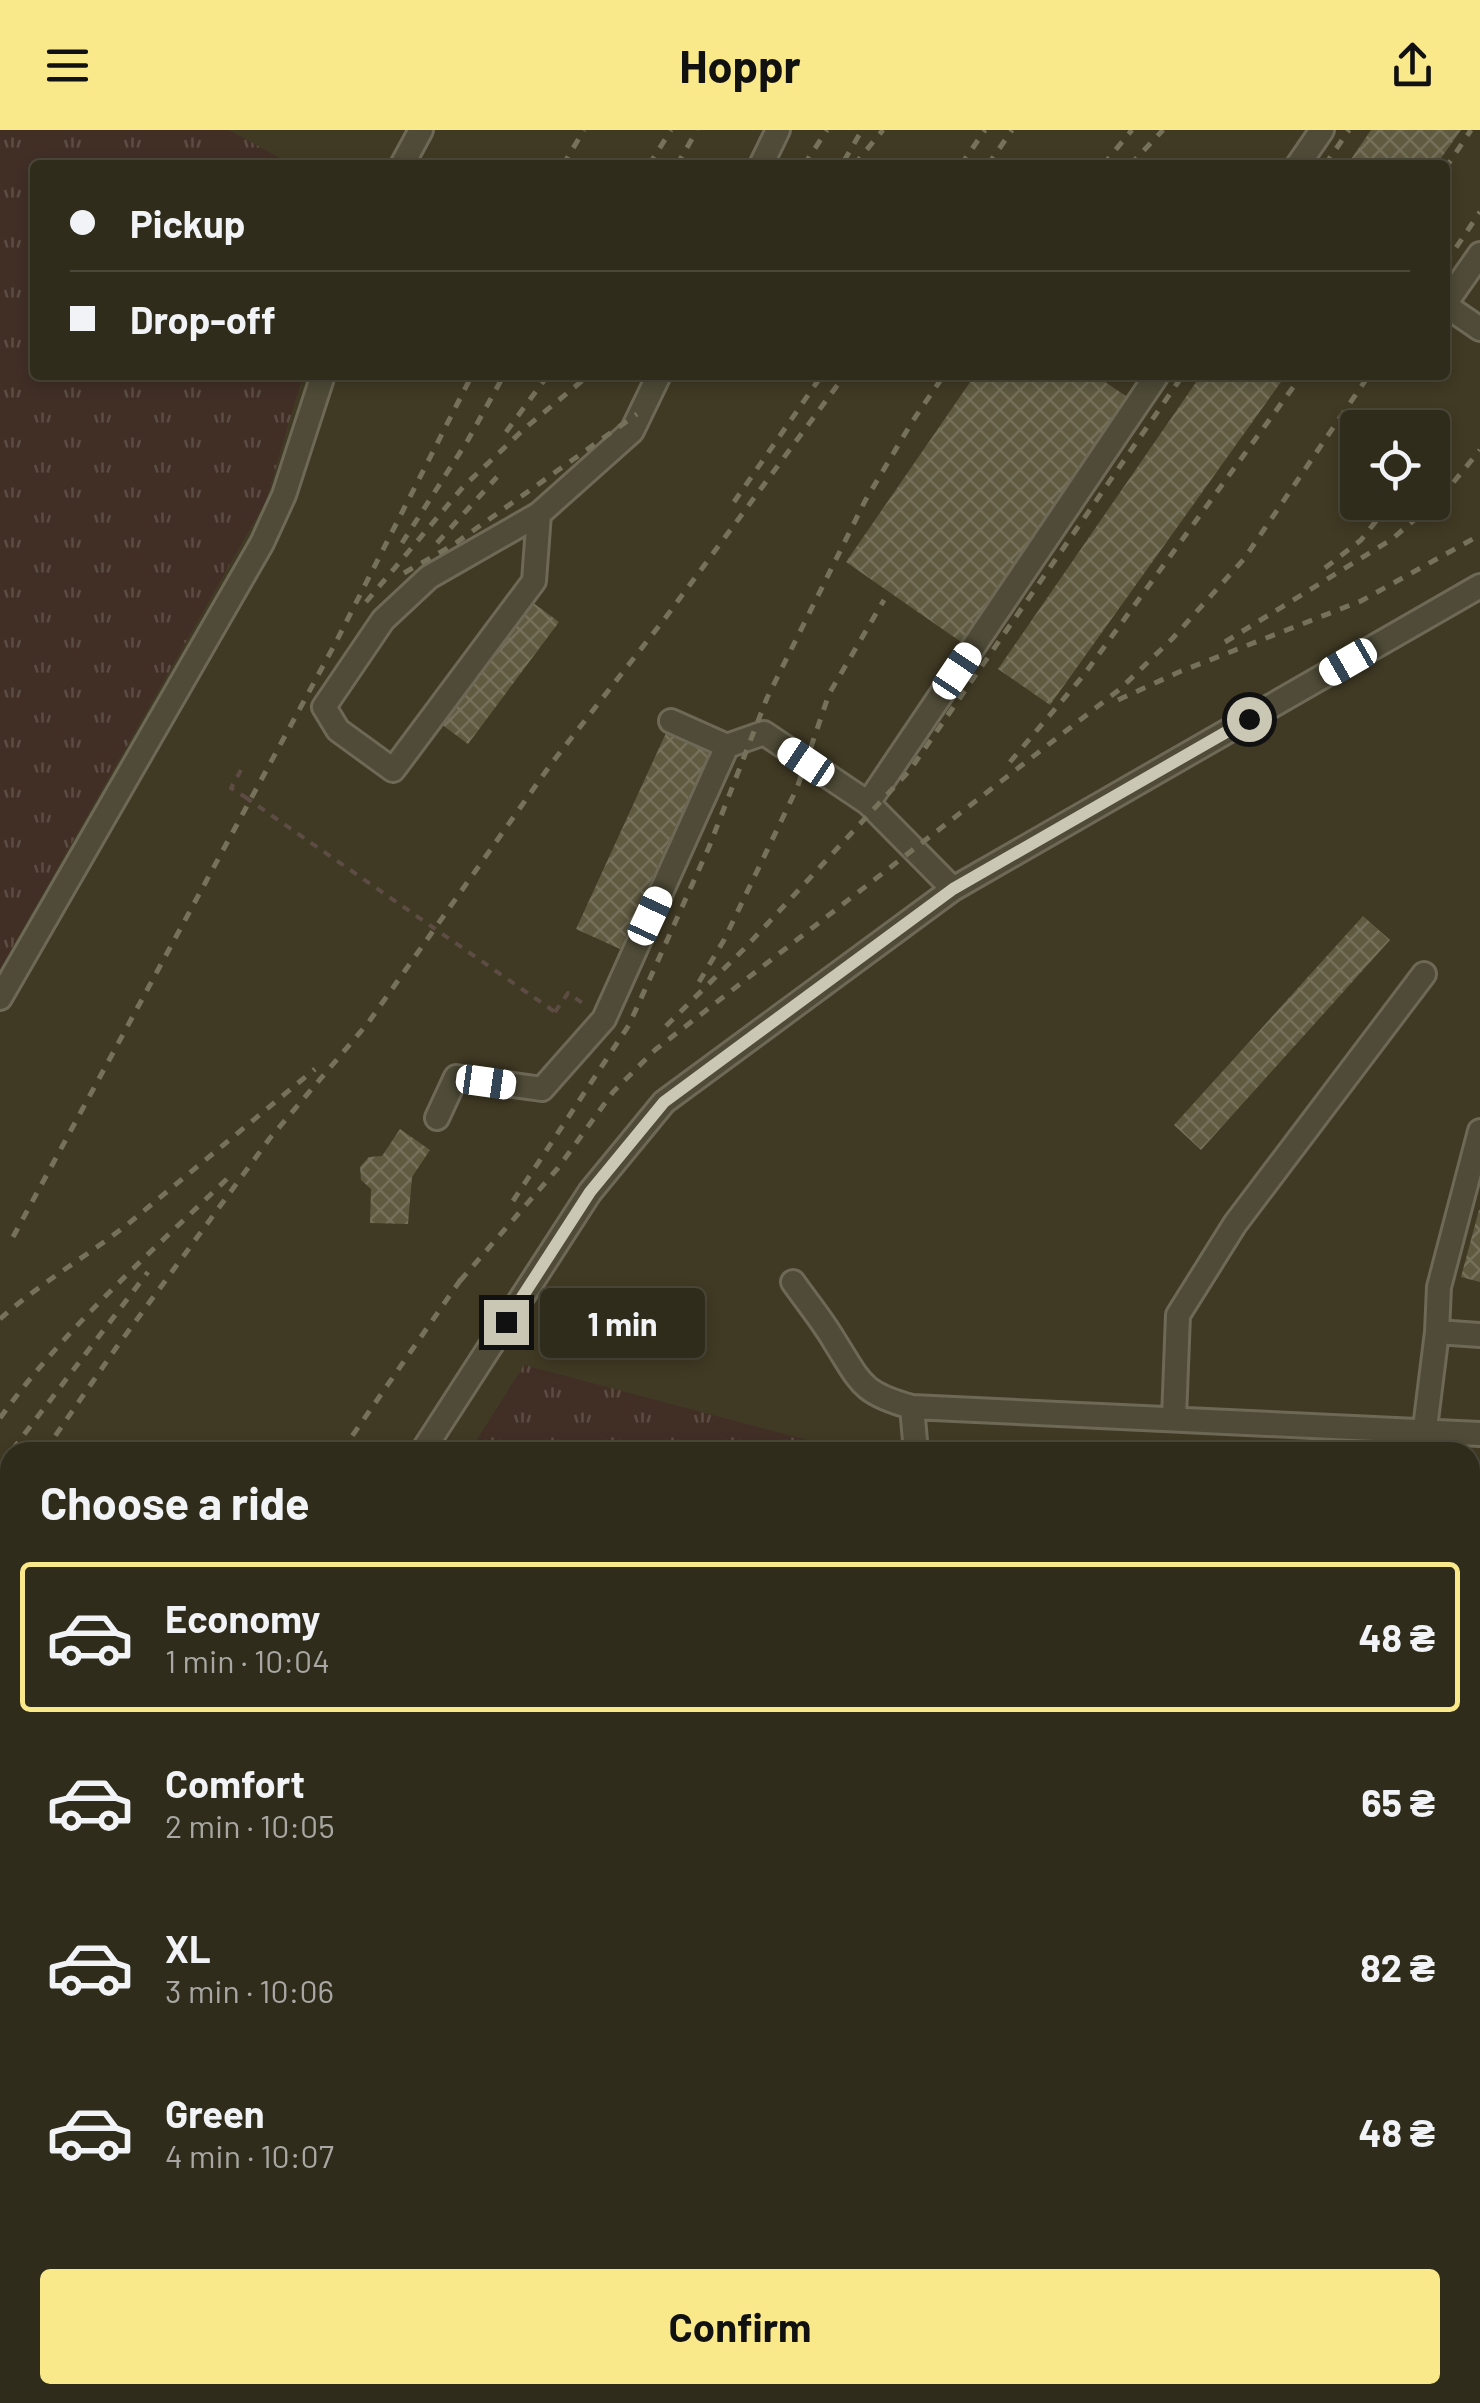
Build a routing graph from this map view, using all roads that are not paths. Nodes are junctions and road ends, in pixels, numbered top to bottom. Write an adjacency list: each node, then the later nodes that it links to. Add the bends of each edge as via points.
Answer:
1 (420, 130): 4 (street)
2 (778, 130): 5 (street)
3 (1322, 130): 6 (street)
4 (405, 160)
5 (763, 160)
6 (1301, 160)
7 (1480, 254): 8 (street)
8 (1450, 298)
9 (1450, 308): 10 (street)
10 (1480, 329)
11 (321, 380): 21 (street, via 262,543)
12 (657, 380): 14 (street, via 632,431)
13 (1153, 380): 18 (street)
14 (539, 514): 14 (street, via 534,580 393,770 338,730 324,707 383,620 429,577)
15 (1480, 586): 19 (street)
16 (671, 721): 17 (street)
17 (727, 746): 18 (street, via 764,733); 22 (street, via 604,1019 542,1089 456,1078)
18 (868, 803): 19 (street)
19 (953, 889): 30 (street, via 664,1102 590,1192)
20 (1424, 974): 28 (street, via 1235,1224 1178,1315)
21 (0, 998)
22 (437, 1118)
23 (1480, 1131): 25 (street, via 1440,1287)
24 (794, 1282): 27 (street, via 852,1375)
25 (1437, 1332): 26 (street); 32 (street)
26 (1480, 1335)
27 (912, 1407): 28 (street); 31 (street)
28 (1174, 1418): 32 (street)
29 (1480, 1434): 32 (street)
30 (428, 1442)
31 (915, 1442)
32 (1423, 1442)

